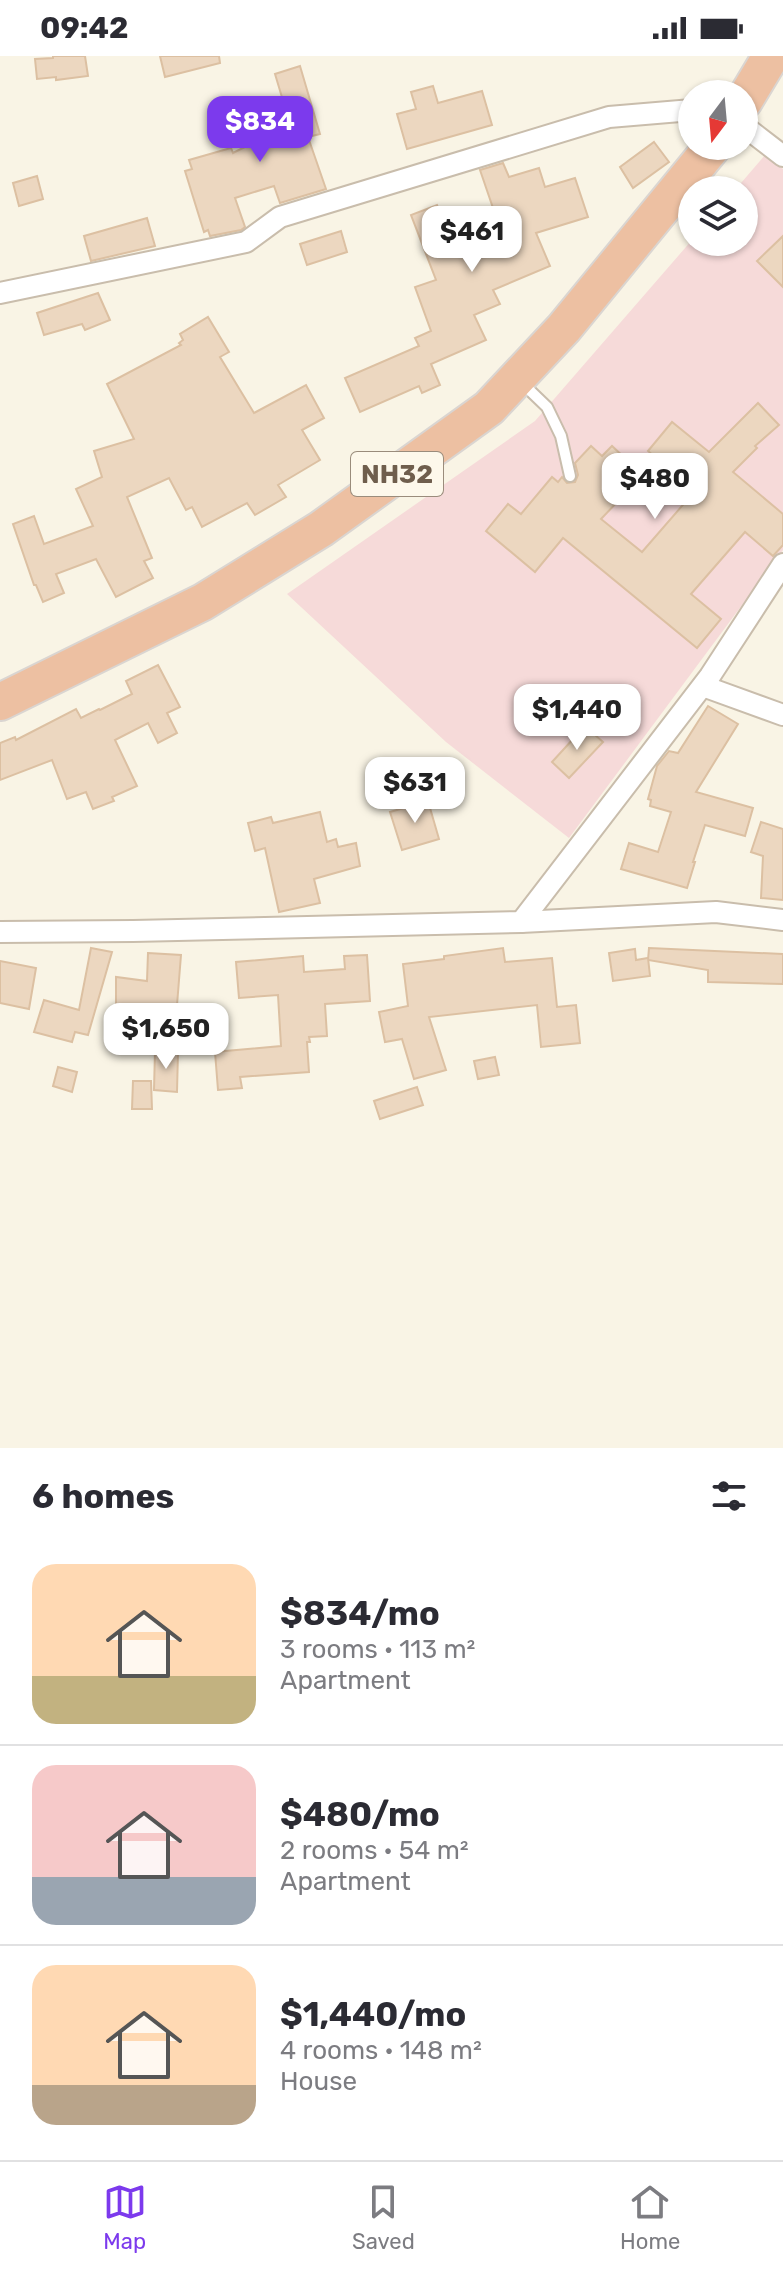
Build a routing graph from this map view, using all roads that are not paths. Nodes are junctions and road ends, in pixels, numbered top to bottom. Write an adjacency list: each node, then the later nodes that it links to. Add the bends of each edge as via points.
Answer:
1 (771, 56): 2 (highway)
2 (757, 80)
3 (678, 111): 7 (street, via 609,117 280,217 246,242)
4 (758, 137): 5 (street)
5 (783, 156)
6 (702, 160): 8 (highway, NH32)
7 (0, 293)
8 (517, 378): 9 (lane, via 547,407 561,436); 12 (highway, NH32, via 489,408 321,529 203,602)
9 (570, 476)
10 (783, 564): 11 (street)
11 (703, 686): 13 (street); 15 (street)
12 (0, 702)
13 (783, 715)
14 (783, 920): 15 (street, via 716,912)
15 (521, 922): 16 (street)
16 (0, 932)

